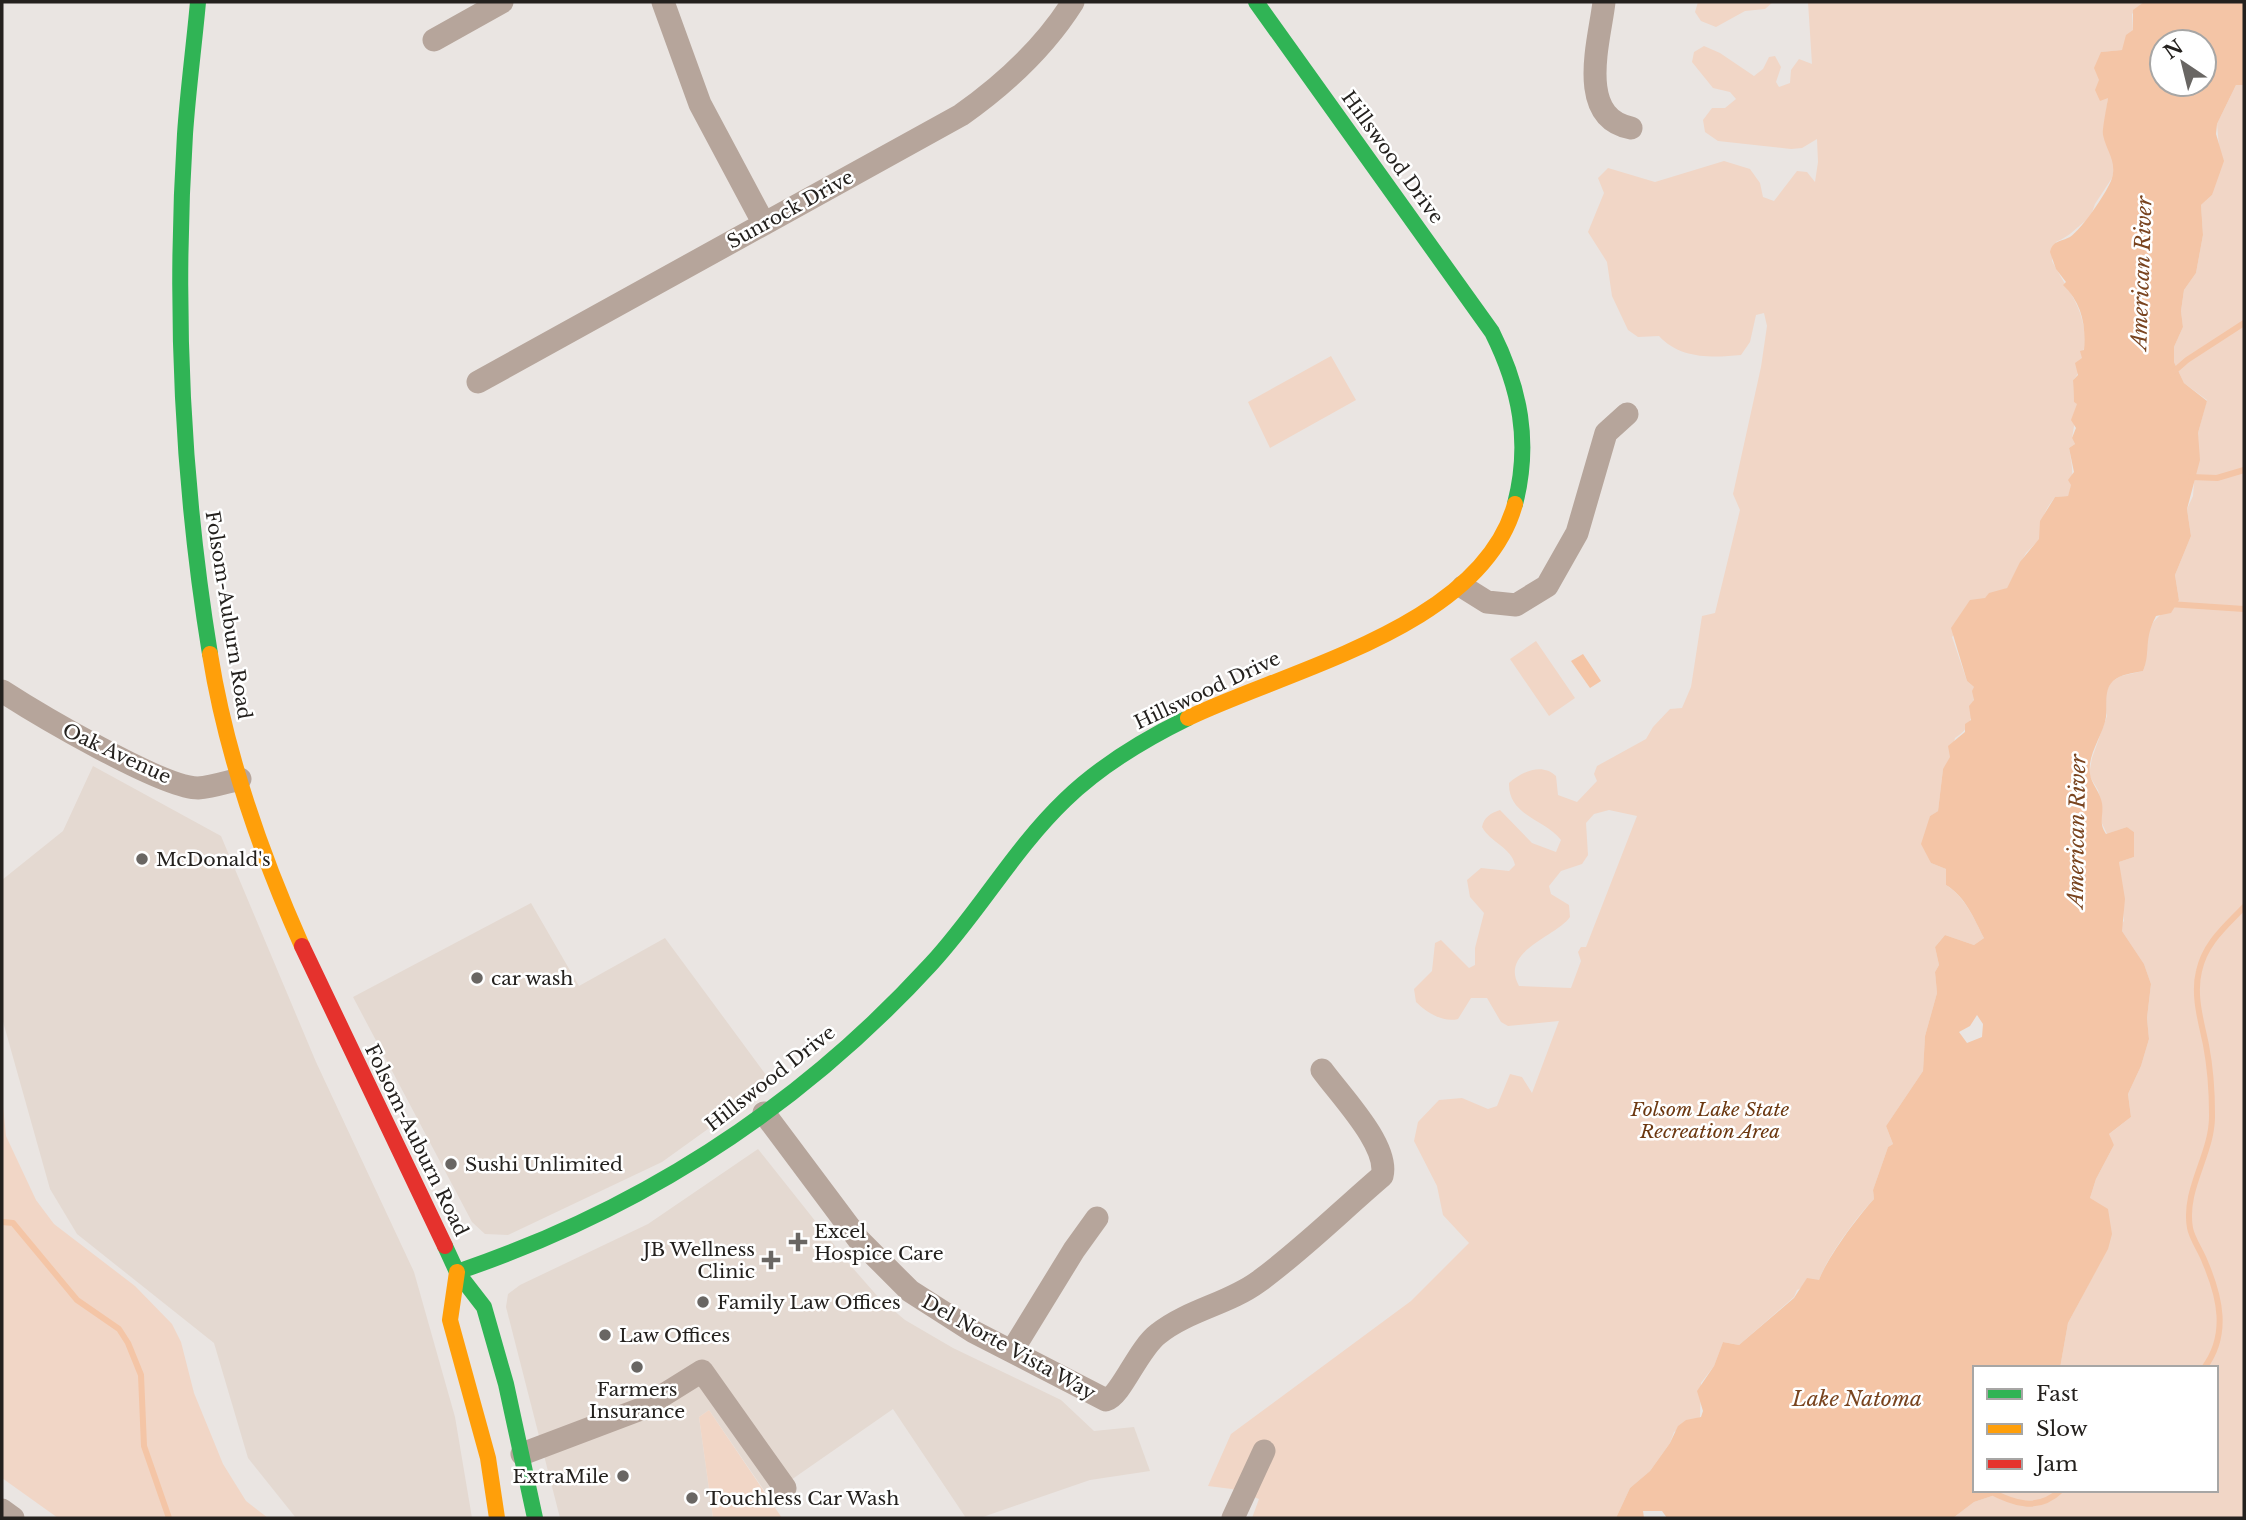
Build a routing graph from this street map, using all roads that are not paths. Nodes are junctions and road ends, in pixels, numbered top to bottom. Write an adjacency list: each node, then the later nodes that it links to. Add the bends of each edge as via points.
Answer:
1 (198, 2): 14 (street, Folsom-Auburn Road, via 181,217 185,456 209,647)
2 (502, 2): 7 (street)
3 (663, 2): 9 (street, via 700,104)
4 (1073, 2): 9 (street, Sunrock Drive, via 1044,41 991,93 961,115)
5 (1256, 2): 12 (street, Hillswood Drive, via 1492,332 1516,382 1526,436 1519,492 1498,543)
6 (1604, 2): 8 (street, via 1595,88 1606,113)
7 (434, 40)
8 (1631, 128)
9 (764, 224): 10 (street, Sunrock Drive)
10 (478, 382)
11 (1627, 414): 12 (street, via 1606,433 1577,533 1547,586 1516,605 1487,602)
12 (1464, 587): 16 (street, Hillswood Drive, via 1418,619 1151,736 1084,781 1027,838 974,913 892,1005)
13 (2, 691): 14 (street, Oak Avenue, via 38,715 166,779 197,788)
14 (240, 779): 18 (street, Folsom-Auburn Road, via 308,963)
15 (1322, 1070): 19 (street, Del Norte Vista Way, via 1379,1147 1382,1176 1257,1283 1179,1320 1152,1339 1110,1399)
16 (764, 1113): 18 (street, Hillswood Drive, via 626,1203 575,1228); 19 (street, Del Norte Vista Way, via 890,1274 932,1307)
17 (1097, 1218): 19 (street)
18 (457, 1272): 21 (street, Folsom-Auburn Road, via 484,1307); 25 (street, via 450,1320 488,1458)
19 (1012, 1351)
20 (1264, 1451): 27 (street)
21 (522, 1454): 22 (street, via 641,1409 702,1371); 26 (street, Folsom-Auburn Road)
22 (785, 1488)
23 (2, 1510): 24 (street)
24 (13, 1518)
25 (497, 1518)
26 (535, 1518)
27 (1233, 1518)

